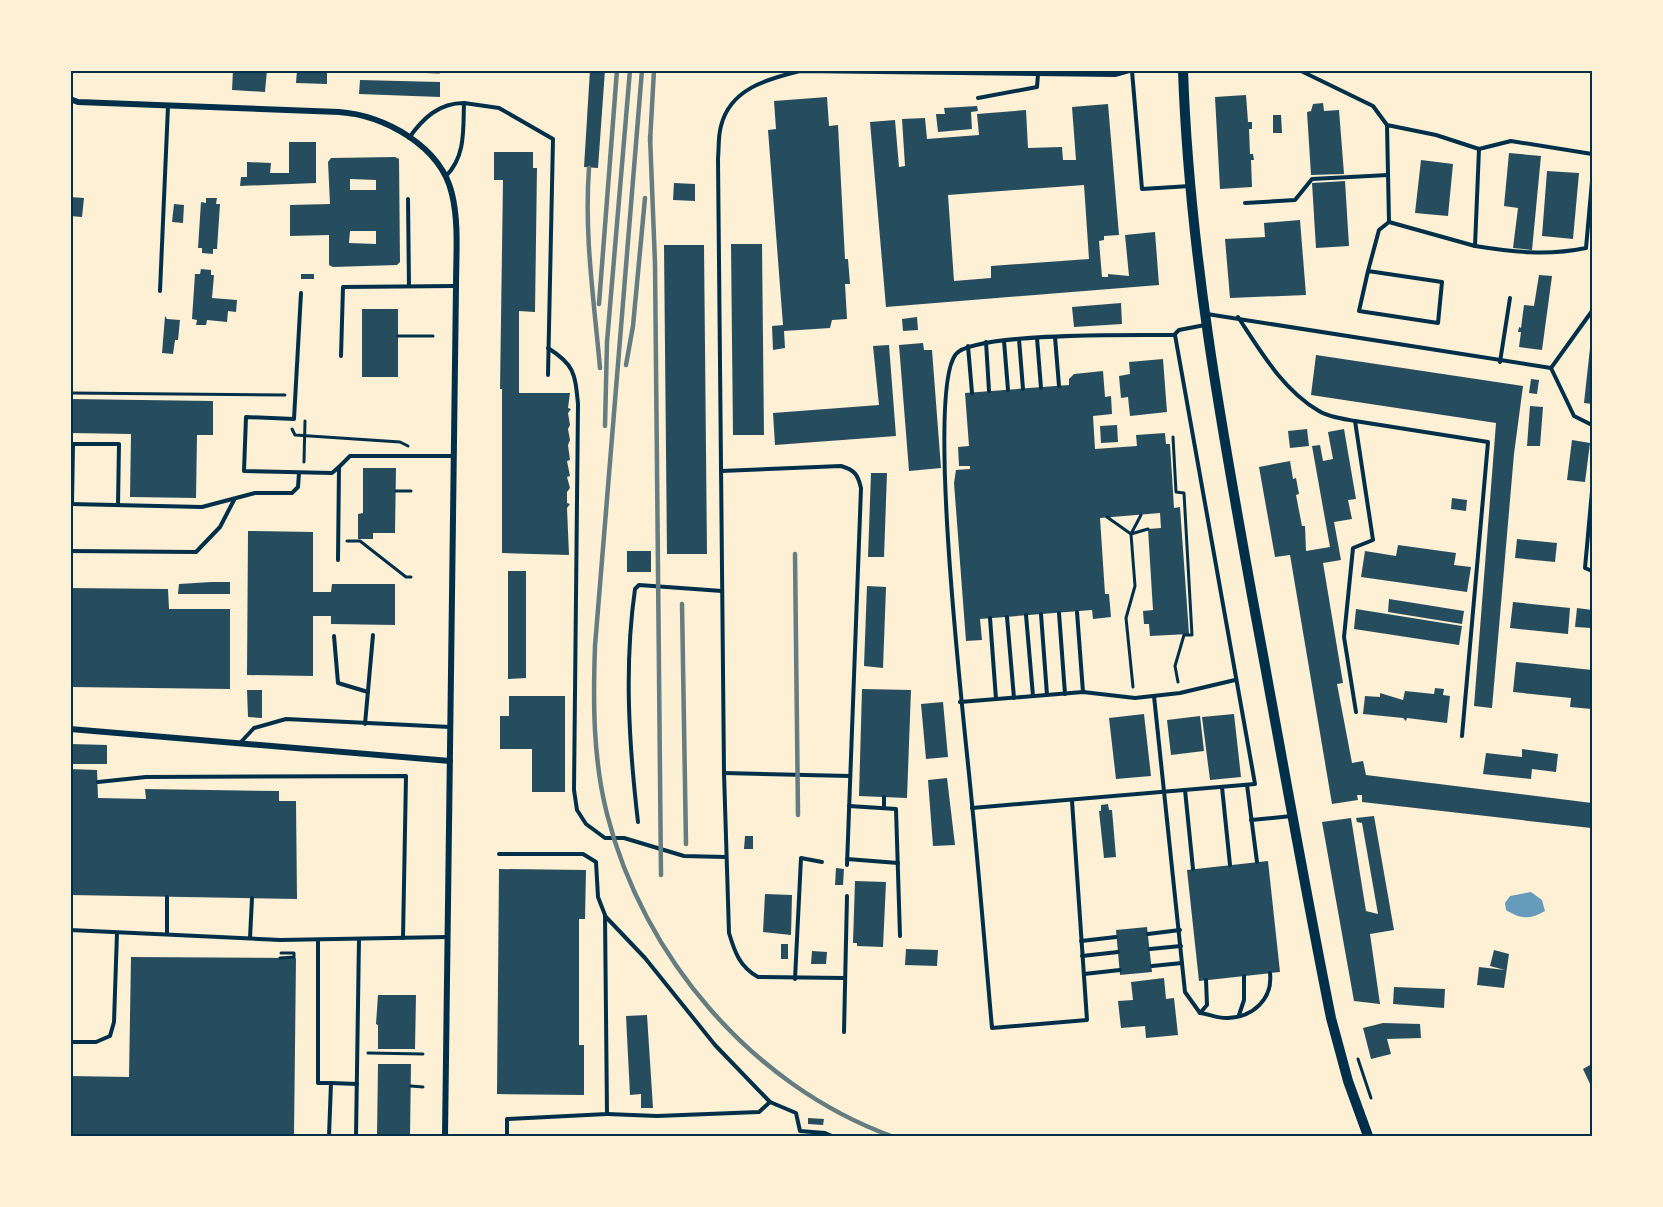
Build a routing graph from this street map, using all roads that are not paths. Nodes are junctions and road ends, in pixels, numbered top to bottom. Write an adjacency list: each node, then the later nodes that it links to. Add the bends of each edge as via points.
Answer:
1 (1183, 70): 17 (main road)
2 (1299, 70): 10 (lane, via 1373,106)
3 (1133, 71): 5 (lane, via 1116,75); 17 (lane, via 1142,189)
4 (995, 72): 5 (lane); 53 (lane, via 800,72 761,81 735,98 721,125 718,159)
5 (1038, 74): 6 (lane, via 1037,87)
6 (978, 98)
7 (70, 99): 9 (street)
8 (464, 103): 11 (lane, via 436,109); 15 (lane, via 461,154); 38 (lane, via 499,108 553,139)
9 (168, 106): 11 (street, via 351,113 389,124); 25 (lane)
10 (1387, 124): 12 (lane); 14 (lane)
11 (409, 138): 15 (street)
12 (1479, 149): 13 (lane, via 1511,141); 21 (lane)
13 (1593, 154)
14 (1388, 175): 19 (lane, via 1312,179 1295,200); 20 (lane)
15 (446, 176): 24 (street, via 455,210)
16 (1593, 181): 21 (lane, via 1586,248 1557,254 1525,254)
17 (1190, 186): 30 (main road)
18 (408, 199): 23 (lane)
19 (1245, 203)
20 (1389, 222): 21 (lane); 22 (lane, via 1379,230)
21 (1474, 246)
22 (1368, 271): 22 (lane, via 1442,282 1438,323 1359,310)
23 (409, 286): 24 (lane); 39 (lane, via 343,287)
24 (456, 286): 51 (street)
25 (160, 291)
26 (301, 293): 54 (lane, via 294,419 246,417 244,471)
27 (1510, 298): 40 (lane)
28 (1593, 312): 41 (lane)
29 (1238, 317): 30 (lane); 40 (lane); 49 (lane, via 1274,371 1290,387 1320,412)
30 (1205, 320): 31 (lane); 100 (main road)
31 (1174, 334): 32 (lane); 71 (lane)
32 (1055, 337): 33 (lane); 43 (lane)
33 (1037, 338): 34 (lane); 44 (lane)
34 (1019, 339): 35 (lane); 45 (lane)
35 (1004, 341): 36 (lane); 46 (lane)
36 (986, 342): 37 (lane); 47 (lane)
37 (968, 346): 48 (lane); 80 (lane, via 956,353 947,372 945,416)
38 (548, 348): 42 (lane); 104 (lane, via 567,360 575,375 578,404 574,790 577,810 586,824 605,838 624,838 684,856)
39 (341, 356)
40 (1500, 362): 41 (lane)
41 (1551, 368): 50 (lane, via 1574,417)
42 (548, 375)
43 (1059, 386)
44 (1041, 388)
45 (1023, 389)
46 (1008, 390)
47 (989, 392)
48 (972, 393)
49 (1354, 422): 81 (lane, via 1373,540 1353,548 1344,637); 85 (lane, via 1488,442)
50 (1593, 425)
51 (454, 456): 52 (lane, via 350,456); 83 (street)
52 (339, 467): 54 (lane, via 332,473); 60 (lane)
53 (721, 471): 62 (lane); 89 (lane, via 841,466 859,476)
54 (302, 473): 56 (lane, via 292,493 255,493)
55 (1593, 491): 61 (lane, via 1585,568)
56 (235, 500): 58 (lane, via 202,507); 59 (lane, via 220,527 196,552)
57 (71, 504): 58 (lane); 58 (lane, via 73,444 119,444)
58 (118, 505)
59 (70, 551)
60 (338, 560)
61 (1593, 571)
62 (722, 591): 88 (lane); 102 (lane, via 639,585 635,589 629,752)
63 (1077, 612): 73 (lane)
64 (1059, 613): 74 (lane)
65 (1041, 614): 75 (lane)
66 (1026, 615): 76 (lane)
67 (1008, 617): 78 (lane)
68 (990, 618): 79 (lane)
69 (373, 635): 72 (lane)
70 (334, 636): 72 (lane, via 338,683)
71 (1235, 680): 77 (lane); 91 (lane, via 1255,784)
72 (368, 692): 82 (lane)
73 (1083, 692): 74 (lane); 77 (lane, via 1135,698)
74 (1065, 694): 75 (lane)
75 (1047, 695): 76 (lane)
76 (1032, 696): 78 (lane)
77 (1154, 696): 94 (lane)
78 (1014, 698): 79 (lane)
79 (996, 699): 80 (lane)
80 (960, 702): 99 (lane)
81 (1356, 712)
82 (365, 724): 83 (lane); 86 (lane, via 286,719 254,728)
83 (451, 728): 87 (street)
84 (70, 729): 86 (street)
85 (1462, 736)
86 (239, 744): 87 (street)
87 (450, 761): 122 (street)
88 (724, 773): 89 (lane); 104 (lane)
89 (850, 776): 97 (lane)
90 (98, 782): 125 (lane, via 146,777 406,776)
91 (1247, 785): 92 (lane); 101 (lane)
92 (1222, 787): 93 (lane); 110 (lane)
93 (1185, 790): 94 (lane); 111 (lane)
94 (1166, 792): 96 (lane); 117 (lane)
95 (884, 797): 98 (lane)
96 (1072, 801): 99 (lane); 128 (lane)
97 (849, 806): 98 (lane); 105 (lane)
98 (884, 808): 108 (lane, via 896,809)
99 (972, 808): 137 (lane, via 992,1028 1087,1020)
100 (1293, 816): 101 (lane); 155 (main road, via 1331,1018)
101 (1251, 820): 107 (lane)
102 (638, 822)
103 (499, 854): 115 (lane, via 583,854 596,861 598,897)
104 (726, 857): 140 (lane, via 728,915 735,953 746,970 758,977)
105 (847, 859): 108 (lane); 109 (lane)
106 (822, 862): 140 (lane, via 801,858)
107 (1257, 862)
108 (898, 863): 121 (lane)
109 (847, 865)
110 (1230, 865)
111 (1193, 869)
112 (847, 896): 139 (lane)
113 (167, 897): 119 (lane)
114 (252, 898): 124 (lane)
115 (605, 915): 148 (lane, via 715,1045); 149 (lane)
116 (70, 930): 118 (lane)
117 (1180, 930): 120 (lane); 129 (lane)
118 (117, 933): 119 (lane); 145 (lane, via 114,1022 110,1036 96,1042)
119 (167, 933): 124 (lane)
120 (1148, 934)
121 (900, 936)
122 (448, 937): 125 (lane); 152 (street)
123 (1116, 937): 128 (lane)
124 (250, 938): 127 (lane)
125 (403, 938): 126 (lane)
126 (359, 939): 127 (lane); 147 (lane)
127 (318, 940): 146 (lane, via 318,1083)
128 (1082, 941): 132 (lane)
129 (1181, 946): 130 (lane); 133 (lane)
130 (1150, 949)
131 (1118, 952): 132 (lane)
132 (1082, 956): 137 (lane)
133 (1182, 963): 134 (lane); 142 (lane, via 1185,992)
134 (1152, 966)
135 (1120, 970): 137 (lane)
136 (1270, 973): 143 (lane, via 1272,984 1267,997 1251,1013)
137 (1084, 974)
138 (1244, 976): 143 (lane, via 1244,1000)
139 (844, 978): 140 (lane); 144 (lane)
140 (795, 979)
141 (1206, 980): 142 (lane, via 1207,1005)
142 (1200, 1012): 143 (lane, via 1227,1018)
143 (1238, 1016)
144 (844, 1032)
145 (70, 1042)
146 (331, 1083): 147 (lane); 150 (lane)
147 (357, 1084): 151 (lane)
148 (770, 1102): 149 (lane, via 759,1112); 154 (lane, via 796,1113 800,1131)
149 (607, 1114): 153 (lane, via 507,1119)
150 (329, 1137)
151 (356, 1137)
152 (445, 1137)
153 (507, 1137)
154 (832, 1137)
155 (1368, 1137)

